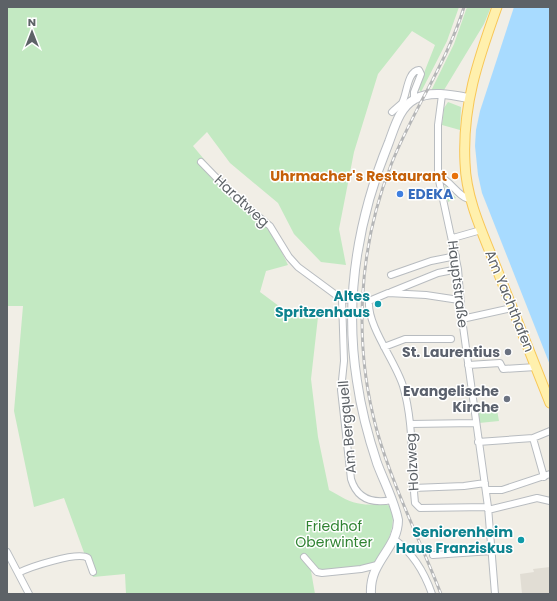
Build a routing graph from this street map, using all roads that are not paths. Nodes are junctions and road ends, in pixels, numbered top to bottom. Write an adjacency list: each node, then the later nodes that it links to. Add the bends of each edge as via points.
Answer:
1 (497, 7): 3 (main road, Am Yachthafen)
2 (442, 94): 3 (street); 4 (street); 7 (street, Hauptstraße, via 438,125)
3 (468, 98): 8 (main road, Am Yachthafen, via 465,159)
4 (414, 99): 5 (street, via 421,74 418,70 411,76 402,103); 16 (street, via 399,117 367,204 357,250)
5 (392, 112)
6 (201, 162): 15 (street, Hardtweg, via 238,200 270,226 288,257 298,267)
7 (438, 176): 8 (street, via 447,180 466,198); 10 (street, Hauptstraße)
8 (471, 199): 9 (main road, Am Yachthafen)
9 (481, 230): 10 (street); 18 (main road, Am Yachthafen)
10 (452, 238): 11 (street, Hauptstraße)
11 (456, 256): 12 (street, Hauptstraße); 13 (street, via 431,261)
12 (458, 269): 14 (street, via 438,273); 17 (street, Hauptstraße)
13 (391, 275)
14 (388, 293): 17 (street); 21 (street, Holzweg, via 369,301 370,312)
15 (342, 299): 16 (street); 34 (street, Am Bergquell, via 344,361 340,390 351,479 357,493 362,497 375,502)
16 (353, 300): 34 (street, via 354,354 360,401 369,439)
17 (459, 300): 19 (street, Hauptstraße)
18 (512, 308): 19 (street); 23 (main road, Am Yachthafen)
19 (462, 319): 22 (street, Hauptstraße)
20 (451, 339): 21 (street, via 405,340)
21 (384, 347): 26 (street, Holzweg, via 403,386)
22 (468, 363): 23 (street, via 500,363 503,369); 25 (street, Hauptstraße)
23 (536, 367): 24 (main road, Am Yachthafen)
24 (550, 403)
25 (476, 423): 26 (street); 29 (street, Hauptstraße)
26 (410, 424): 32 (street, Holzweg)
27 (550, 431): 28 (street)
28 (533, 438): 29 (street); 30 (street)
29 (478, 442): 31 (street, Hauptstraße)
30 (547, 476): 33 (street, via 502,490)
31 (485, 483): 32 (street); 33 (street, Hauptstraße)
32 (413, 488): 36 (street, Holzweg, via 415,503 420,508)
33 (486, 490): 36 (street, Hauptstraße)
34 (392, 500): 37 (street, via 398,520)
35 (550, 501): 36 (street, via 537,498)
36 (488, 509): 38 (street, Hauptstraße)
37 (394, 539): 42 (street); 47 (street, via 415,559 426,577)
38 (492, 551): 40 (street); 48 (street, Hauptstraße)
39 (7, 554): 44 (street)
40 (433, 555)
41 (304, 557): 42 (street, via 317,572 322,573)
42 (377, 565): 46 (street, via 371,582)
43 (93, 572): 44 (street, via 88,558 82,556 53,561)
44 (18, 573): 45 (street)
45 (29, 594)
46 (371, 594)
47 (432, 594)
48 (495, 594)

